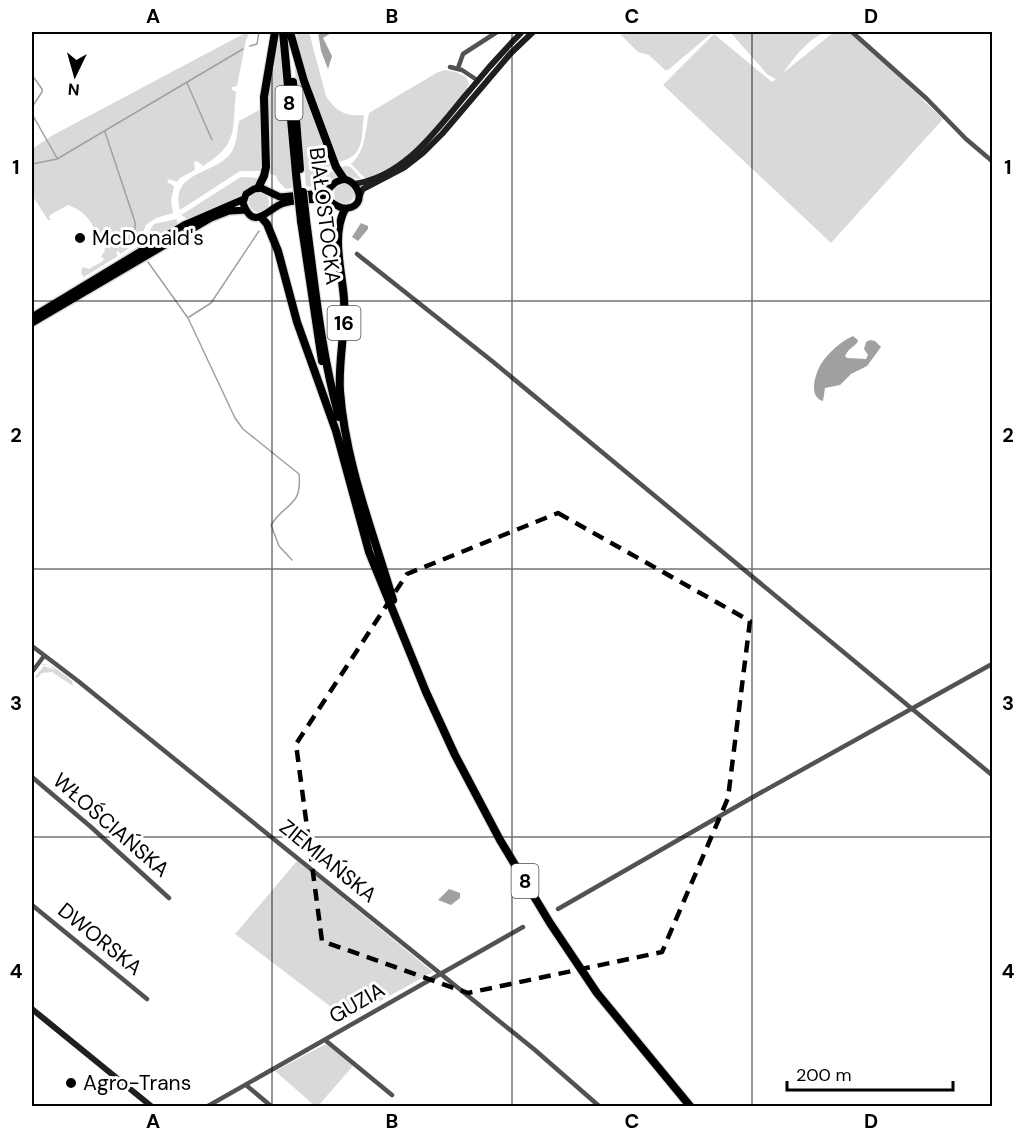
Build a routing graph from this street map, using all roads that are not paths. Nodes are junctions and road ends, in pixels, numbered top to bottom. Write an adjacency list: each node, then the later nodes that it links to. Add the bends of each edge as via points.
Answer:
1 (275, 32): 15 (highway, via 264,97 266,167)
2 (283, 32): 12 (highway, BIAŁOSTOCKA / 8)
3 (289, 32): 12 (highway, BIAŁOSTOCKA / 8); 13 (highway, via 336,167)
4 (497, 32): 9 (street, via 463,54)
5 (522, 32): 10 (main road)
6 (533, 32): 10 (main road)
7 (852, 32): 11 (street)
8 (450, 67): 9 (street)
9 (458, 68): 10 (street)
10 (480, 83): 14 (main road, via 415,153 390,170); 16 (main road, via 442,134 417,159 363,189)
11 (993, 161)
12 (298, 173): 22 (highway, BIAŁOSTOCKA / 8, bridge)
13 (344, 179): 14 (main road); 17 (main road)
14 (354, 183): 16 (main road)
15 (258, 188): 17 (main road, via 280,197); 18 (main road, via 250,190)
16 (360, 195): 19 (main road, via 356,204)
17 (321, 196): 19 (main road); 21 (main road, via 282,203)
18 (244, 199): 20 (main road); 24 (main road, via 184,225)
19 (345, 208): 28 (highway, 16, via 338,233 344,302 340,389)
20 (246, 210): 21 (main road); 24 (main road, via 211,218)
21 (261, 217): 27 (highway, 16, via 276,245 301,336)
22 (304, 221): 27 (highway, BIAŁOSTOCKA / 8, via 317,338); 28 (highway, BIAŁOSTOCKA / 8, via 334,397)
23 (357, 254): 34 (street)
24 (86, 288): 25 (main road); 26 (main road)
25 (32, 317)
26 (32, 323)
27 (336, 431): 29 (highway, 8, via 369,552)
28 (346, 438): 29 (highway, 8)
29 (402, 630): 51 (highway, 8, via 455,755 550,923 597,993)
30 (32, 646): 31 (street, ZIEMIAŃSKA)
31 (44, 656): 33 (street); 41 (street, ZIEMIAŃSKA)
32 (993, 664): 34 (street)
33 (32, 672)
34 (913, 709): 35 (street); 39 (street)
35 (993, 775)
36 (32, 777): 37 (street, WŁOŚCIAŃSKA)
37 (169, 898)
38 (32, 905): 42 (street, DWORSKA)
39 (558, 909)
40 (523, 927): 41 (street, GUZIA)
41 (441, 974): 44 (street, GUZIA); 50 (street, ZIEMIAŃSKA)
42 (147, 999)
43 (32, 1009): 47 (main road)
44 (325, 1040): 45 (street, GUZIA); 46 (street)
45 (246, 1085): 48 (street, GUZIA); 49 (street)
46 (392, 1095)
47 (151, 1107)
48 (208, 1107)
49 (271, 1107)
50 (599, 1107)
51 (690, 1107)

